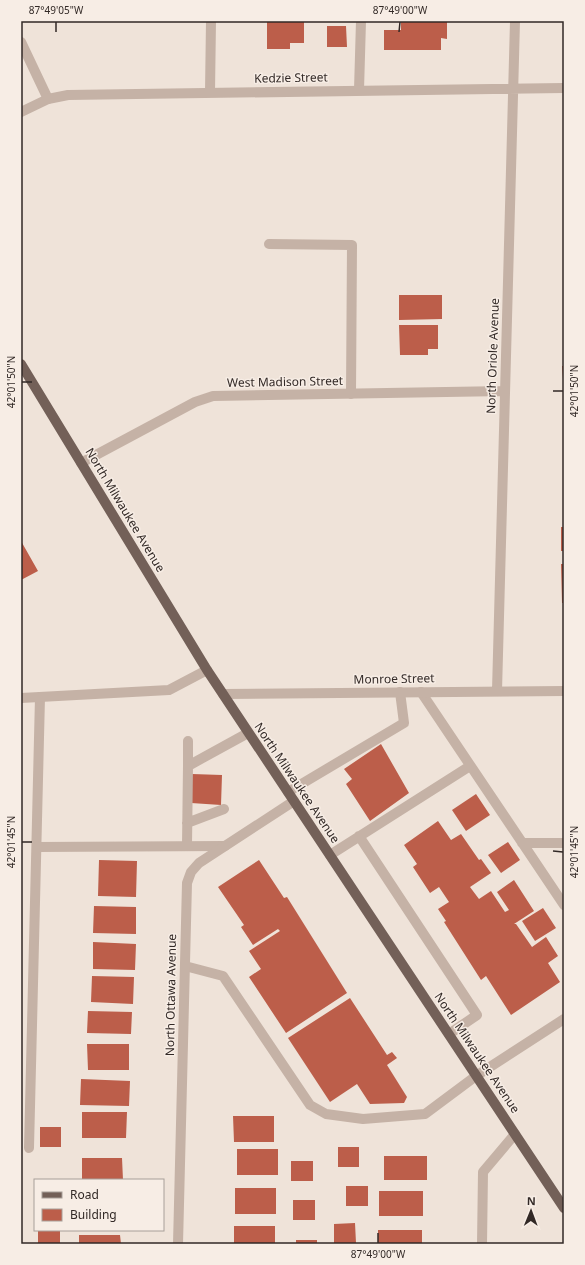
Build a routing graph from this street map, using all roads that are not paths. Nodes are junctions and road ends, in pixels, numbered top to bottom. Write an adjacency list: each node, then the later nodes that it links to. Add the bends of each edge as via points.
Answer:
1 (211, 21): 8 (street)
2 (361, 21): 7 (street)
3 (515, 21): 6 (street, North Oriole Avenue)
4 (21, 42): 9 (street)
5 (564, 88): 6 (street, Kedzie Street)
6 (513, 89): 7 (street, Kedzie Street); 13 (street, North Oriole Avenue)
7 (359, 90): 8 (street, Kedzie Street)
8 (210, 92): 9 (street, Kedzie Street, via 68,95)
9 (48, 99): 10 (street, Kedzie Street)
10 (21, 112)
11 (269, 244): 14 (street, via 352,245)
12 (21, 364): 15 (main road, North Milwaukee Avenue)
13 (505, 391): 14 (street, West Madison Street); 17 (street, North Oriole Avenue)
14 (351, 394): 15 (street, West Madison Street, via 213,396 195,402)
15 (81, 463): 16 (main road, North Milwaukee Avenue)
16 (207, 670): 21 (main road, North Milwaukee Avenue); 22 (street, via 169,690)
17 (497, 691): 18 (street, Monroe Street); 20 (street, Monroe Street)
18 (564, 691)
19 (400, 692): 20 (street, Monroe Street); 21 (street, Monroe Street); 28 (street, via 404,723)
20 (421, 692): 27 (street)
21 (223, 694): 24 (main road, North Milwaukee Avenue)
22 (40, 697): 23 (street); 37 (street)
23 (21, 698)
24 (248, 732): 26 (street); 28 (main road, North Milwaukee Avenue)
25 (188, 741): 26 (street)
26 (188, 766): 31 (street)
27 (470, 766): 32 (street); 33 (street)
28 (288, 792): 29 (main road, North Milwaukee Avenue)
29 (294, 801): 36 (street, North Ottawa Avenue); 38 (main road, North Milwaukee Avenue)
30 (224, 809): 31 (street)
31 (187, 823): 35 (street)
32 (359, 836): 38 (street); 42 (street, via 477,1015)
33 (522, 843): 34 (street); 39 (street)
34 (564, 843)
35 (187, 845): 36 (street); 37 (street)
36 (225, 846): 40 (street, North Ottawa Avenue, via 199,863 191,872 187,883)
37 (37, 847): 45 (street)
38 (330, 855): 42 (main road, North Milwaukee Avenue)
39 (564, 905)
40 (185, 966): 43 (street, via 223,976 310,1105 326,1114 363,1119 425,1114); 47 (street, North Ottawa Avenue)
41 (564, 1019): 43 (street)
42 (449, 1034): 43 (main road, North Milwaukee Avenue)
43 (476, 1076): 44 (main road, North Milwaukee Avenue)
44 (515, 1134): 46 (main road, North Milwaukee Avenue); 48 (street, via 483,1172)
45 (29, 1148)
46 (564, 1208)
47 (178, 1244)
48 (482, 1244)

